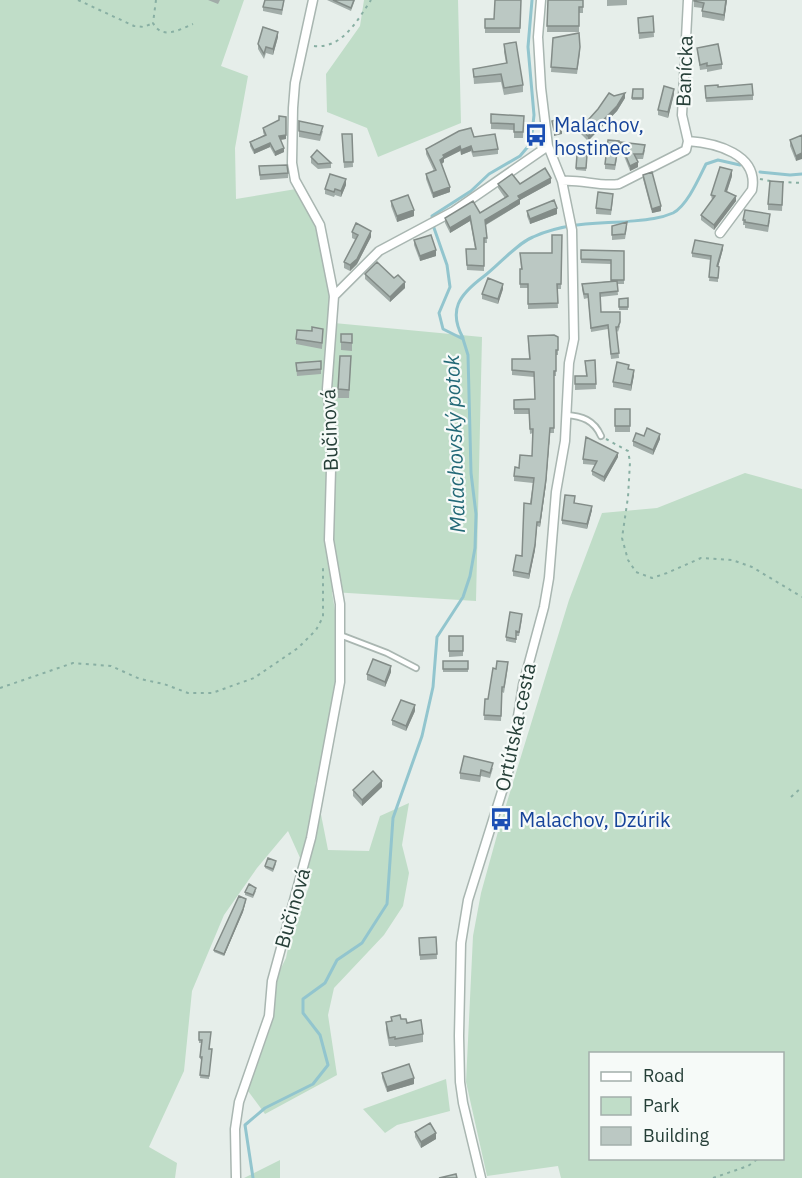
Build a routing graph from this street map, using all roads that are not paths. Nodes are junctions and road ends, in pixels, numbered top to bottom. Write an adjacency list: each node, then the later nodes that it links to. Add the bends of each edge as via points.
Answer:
1 (313, 0): 8 (street, Bučinová, via 295,83 292,163 295,180 320,225)
2 (541, 0): 5 (street, Ortútska cesta, via 538,37)
3 (688, 0): 4 (street, Banícka, via 682,115)
4 (688, 141): 6 (street, via 684,152 619,184); 7 (street, via 735,154 745,160 752,177 752,190)
5 (548, 146): 6 (street, Ortútska cesta); 8 (street, via 466,203 380,251)
6 (562, 181): 9 (street, Ortútska cesta, via 572,226 574,336)
7 (720, 233)
8 (334, 296): 11 (street, Bučinová, via 327,389 332,434 329,540 340,604)
9 (566, 415): 10 (lane, via 586,418); 14 (street, Ortútska cesta, via 544,607 523,685 507,774 463,921 460,1082)
10 (601, 436)
11 (340, 635): 12 (lane); 13 (street, Bučinová, via 340,682 311,838 272,981 269,1016 239,1102)
12 (416, 668)
13 (236, 1178)
14 (481, 1178)

